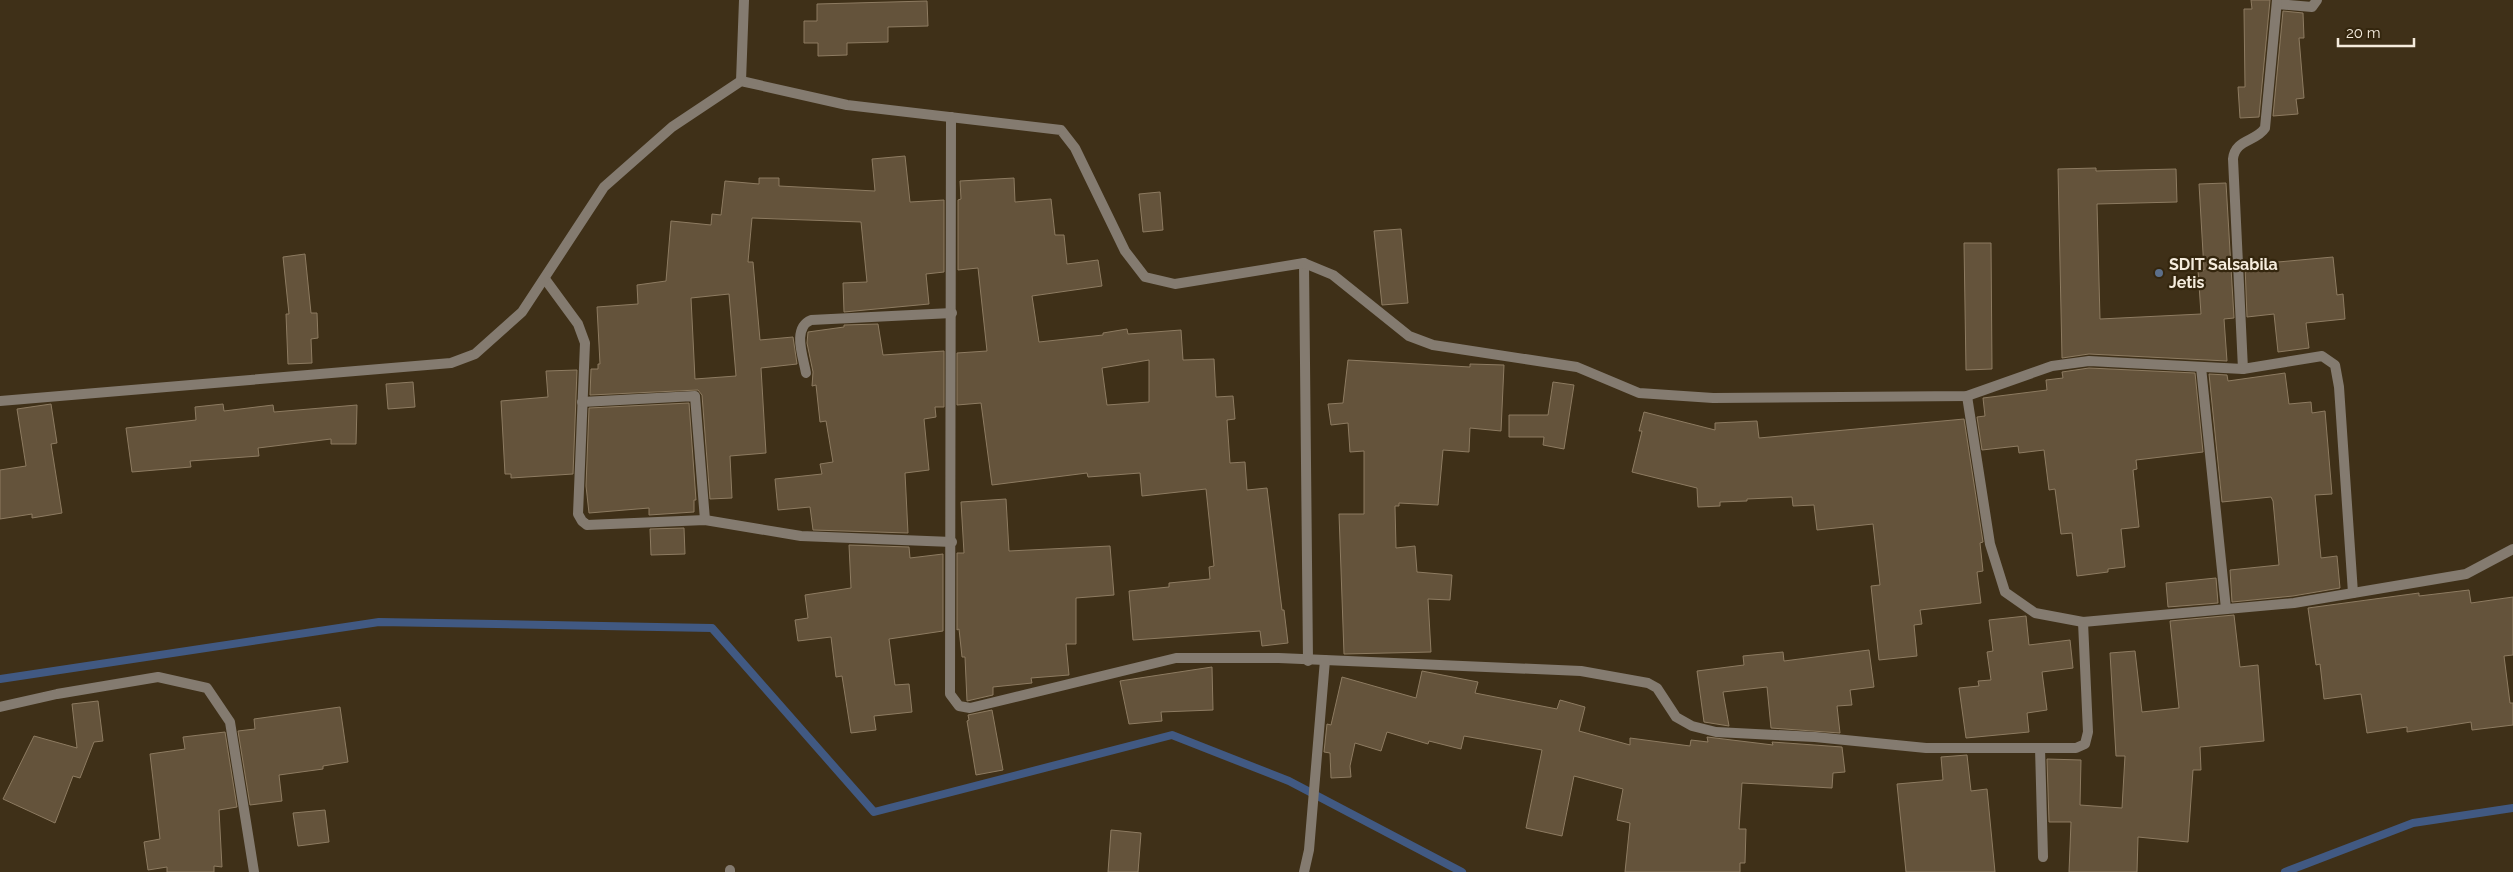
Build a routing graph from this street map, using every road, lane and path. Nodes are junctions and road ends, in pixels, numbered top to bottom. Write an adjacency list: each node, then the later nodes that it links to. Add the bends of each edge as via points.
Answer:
1 (744, 0): 4 (street)
2 (2318, 0): 3 (street, via 2312,7)
3 (2277, 2): 10 (street, via 2265,128 2239,145 2233,159)
4 (741, 81): 5 (street, via 847,106); 7 (street, via 672,127 604,187)
5 (951, 117): 6 (street, via 1061,130 1075,148 1125,251 1145,276 1175,284); 8 (street)
6 (1304, 264): 12 (street, via 1333,275 1409,336 1433,346 1577,367 1639,393 1713,398); 22 (street)
7 (545, 279): 13 (street, via 522,312 505,328 475,354 451,363); 14 (street, via 578,324 585,343)
8 (952, 313): 11 (street, via 811,320 800,330); 16 (street)
9 (2201, 366): 10 (street); 12 (street, via 2080,362 2052,366); 19 (street)
10 (2243, 369): 18 (street, via 2322,356 2334,365 2339,387)
11 (806, 373)
12 (1967, 396): 20 (street, via 1990,544 2005,592 2034,613)
13 (0, 401)
14 (582, 402): 15 (street, via 695,396); 15 (street, via 578,504 582,521 587,525)
15 (705, 520): 16 (street, via 801,536)
16 (952, 542): 22 (street, via 950,694 959,706 970,708 1176,658)
17 (2513, 549): 18 (street, via 2466,574)
18 (2353, 593): 19 (street, via 2294,603)
19 (2226, 609): 20 (street)
20 (2083, 622): 24 (street, via 2088,732 2084,744 2076,748)
21 (1325, 660): 22 (street); 24 (street, via 1581,671 1648,683 1657,688 1676,717 1692,726 1716,732 1815,737 1926,748); 27 (street, via 1309,850)
22 (1308, 661)
23 (0, 707): 26 (street, via 158,677 207,688 230,722)
24 (2040, 748): 25 (street)
25 (2043, 857)
26 (254, 872)
27 (1304, 872)

